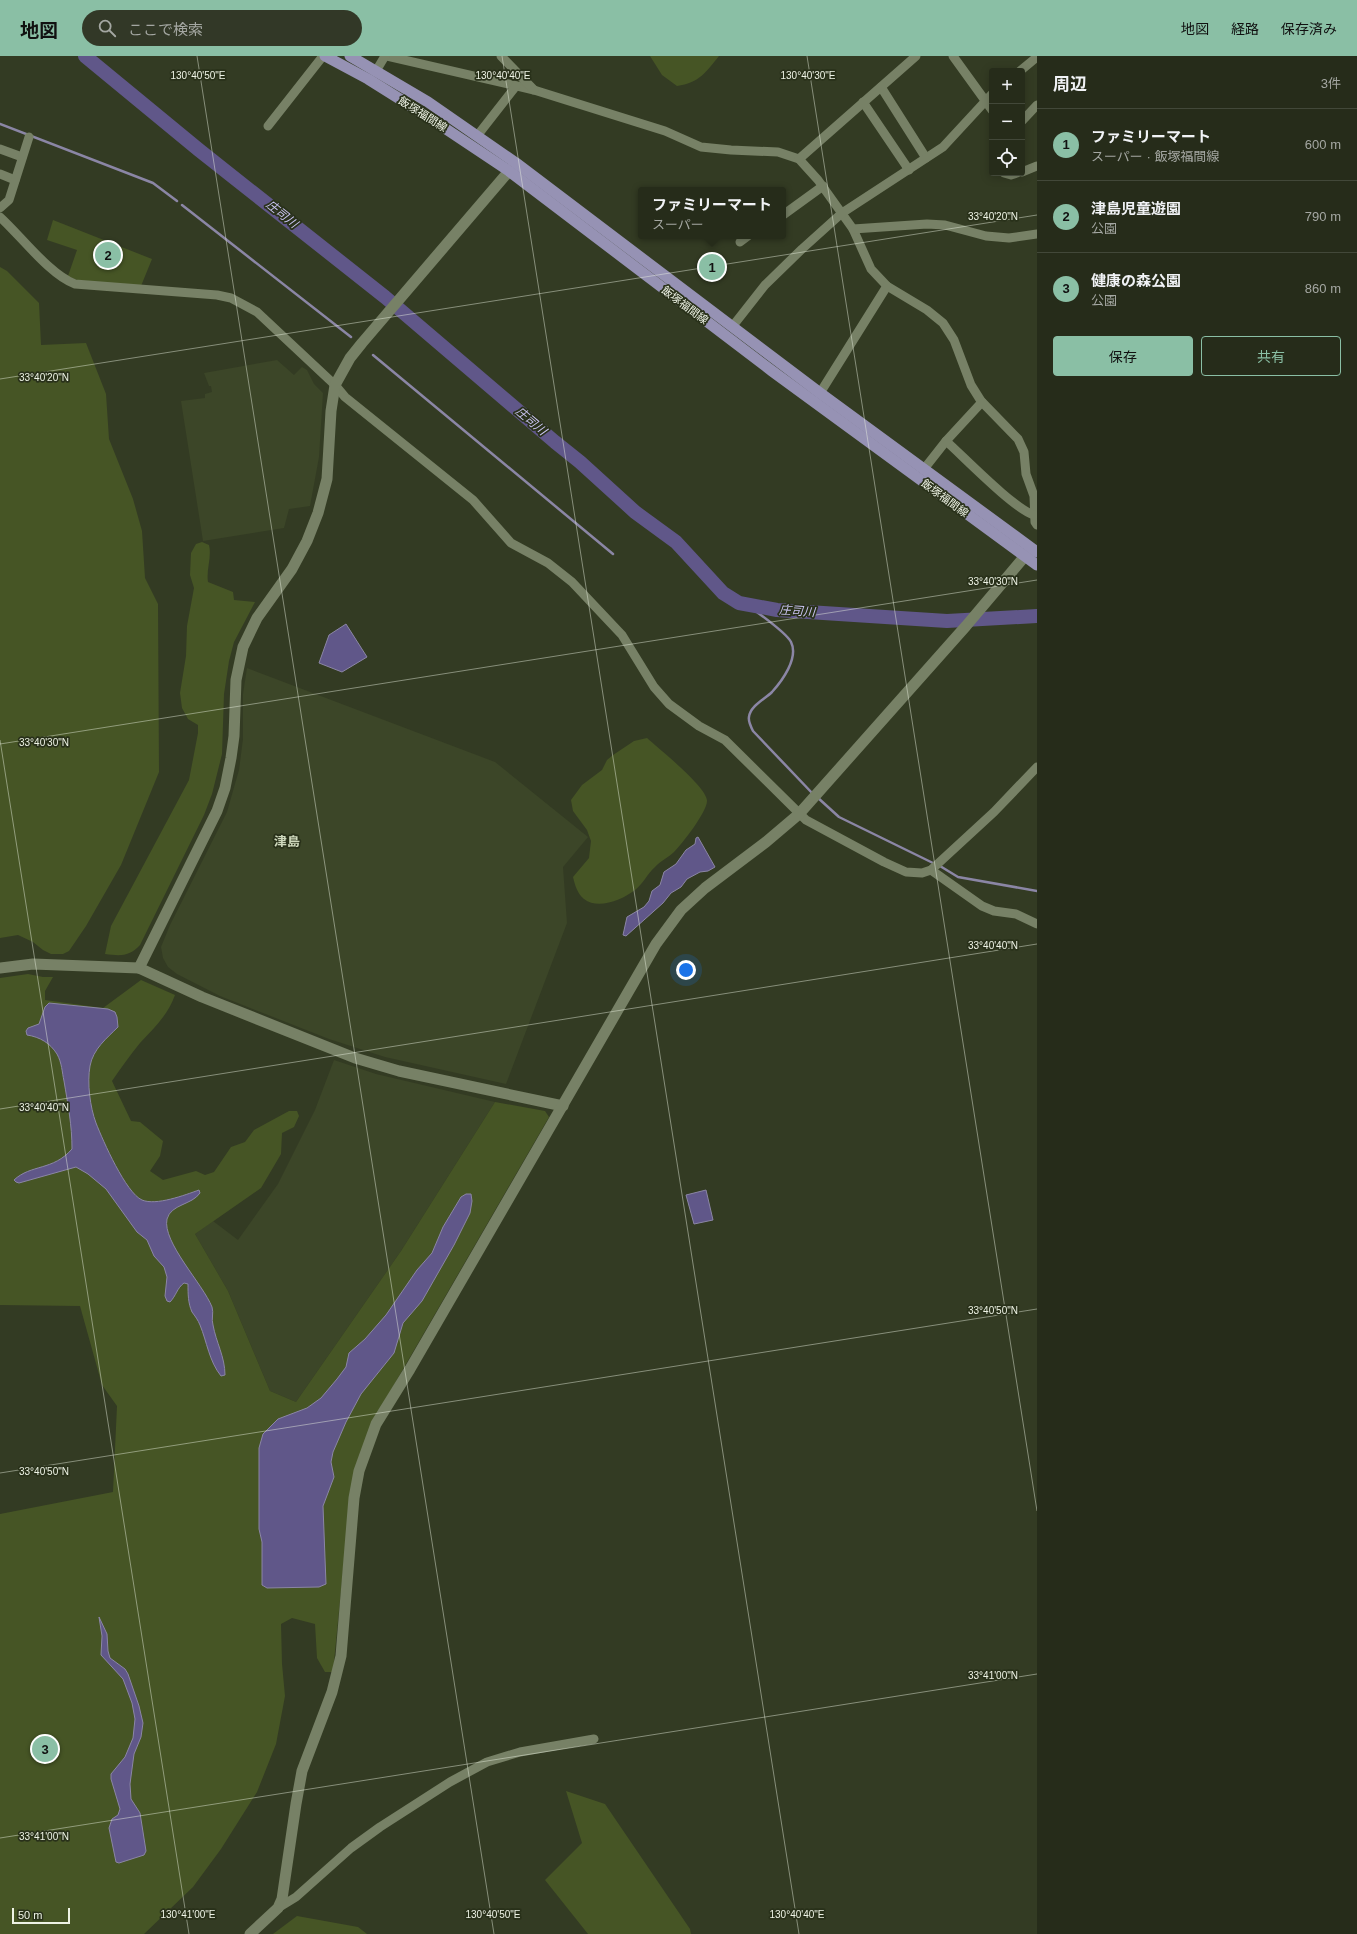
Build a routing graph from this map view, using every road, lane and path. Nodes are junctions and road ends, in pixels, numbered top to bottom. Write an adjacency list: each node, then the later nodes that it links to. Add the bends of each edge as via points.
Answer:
1 (324, 56): 19 (street); 27 (main road, 飯塚福間線, via 368,79 468,143)
2 (350, 56): 9 (main road, 飯塚福間線)
3 (386, 56): 9 (street); 10 (street)
4 (501, 56): 12 (street)
5 (916, 56): 11 (street)
6 (952, 56): 14 (street)
7 (1037, 57): 8 (street)
8 (1024, 68)
9 (376, 71): 20 (main road, 飯塚福間線)
10 (516, 86): 12 (street); 20 (street)
11 (881, 87): 15 (street); 24 (street)
12 (534, 90): 25 (street, via 665,131 701,147 778,152)
13 (989, 97): 14 (street)
14 (984, 101): 17 (street); 24 (street, via 943,147)
15 (863, 102): 25 (street); 28 (street)
16 (1037, 105): 18 (street)
17 (989, 107)
18 (1025, 118)
19 (268, 126)
20 (477, 136): 27 (main road, 飯塚福間線)
21 (29, 137): 23 (street)
22 (0, 149): 23 (street)
23 (22, 157): 31 (street)
24 (926, 158): 28 (street)
25 (799, 159): 32 (street)
26 (1037, 166): 29 (street)
27 (512, 167): 40 (main road, 飯塚福間線); 41 (street, via 350,358); 48 (main road, 飯塚福間線, via 766,367)
28 (909, 170): 35 (street)
29 (1025, 171)
30 (0, 174): 31 (street)
31 (15, 180): 33 (street, via 9,200)
32 (823, 186): 34 (street); 35 (street)
33 (0, 208)
34 (786, 213)
35 (842, 213): 37 (street); 40 (street, via 765,285)
36 (0, 217): 41 (street, via 52,270 75,284 217,295 243,303 257,312)
37 (853, 229): 38 (street, via 926,224 945,225 986,236 1009,238); 39 (street, via 871,268)
38 (1037, 234)
39 (887, 286): 42 (street); 43 (street, via 927,310 943,323 954,340 971,385)
40 (732, 327): 42 (main road, 飯塚福間線)
41 (335, 386): 51 (street, via 345,397 473,500 511,543 548,563 572,582 622,635 654,687 669,704 699,726 725,740); 55 (street, via 327,479 318,513 292,569 257,618 243,648 236,680 234,736 226,788 217,811)
42 (820, 393): 45 (main road, 飯塚福間線)
43 (982, 402): 44 (street); 46 (street, via 1018,439 1024,452 1026,474 1034,496)
44 (946, 441): 45 (street); 46 (street, via 1009,498 1028,513)
45 (924, 469): 48 (main road, 飯塚福間線)
46 (1034, 514): 47 (street, via 1034,522)
47 (1037, 525)
48 (1033, 551): 49 (main road, 飯塚福間線); 51 (street)
49 (1037, 565)
50 (1037, 767): 52 (street, via 994,812)
51 (798, 814): 52 (street, via 906,872 922,873); 56 (street, via 766,842 725,871 681,910 656,944)
52 (931, 870): 53 (street, via 982,906 994,911 1016,914)
53 (1037, 924)
54 (0, 968): 55 (street, via 33,964)
55 (135, 968): 56 (street, via 355,1058 399,1071)
56 (563, 1106): 58 (street, via 376,1424 367,1448 354,1498 340,1662 332,1692 302,1771 285,1890)
57 (594, 1739): 58 (street, via 520,1752 487,1762 450,1782 380,1827 351,1848 296,1897)
58 (278, 1908): 59 (street)
59 (250, 1934)

